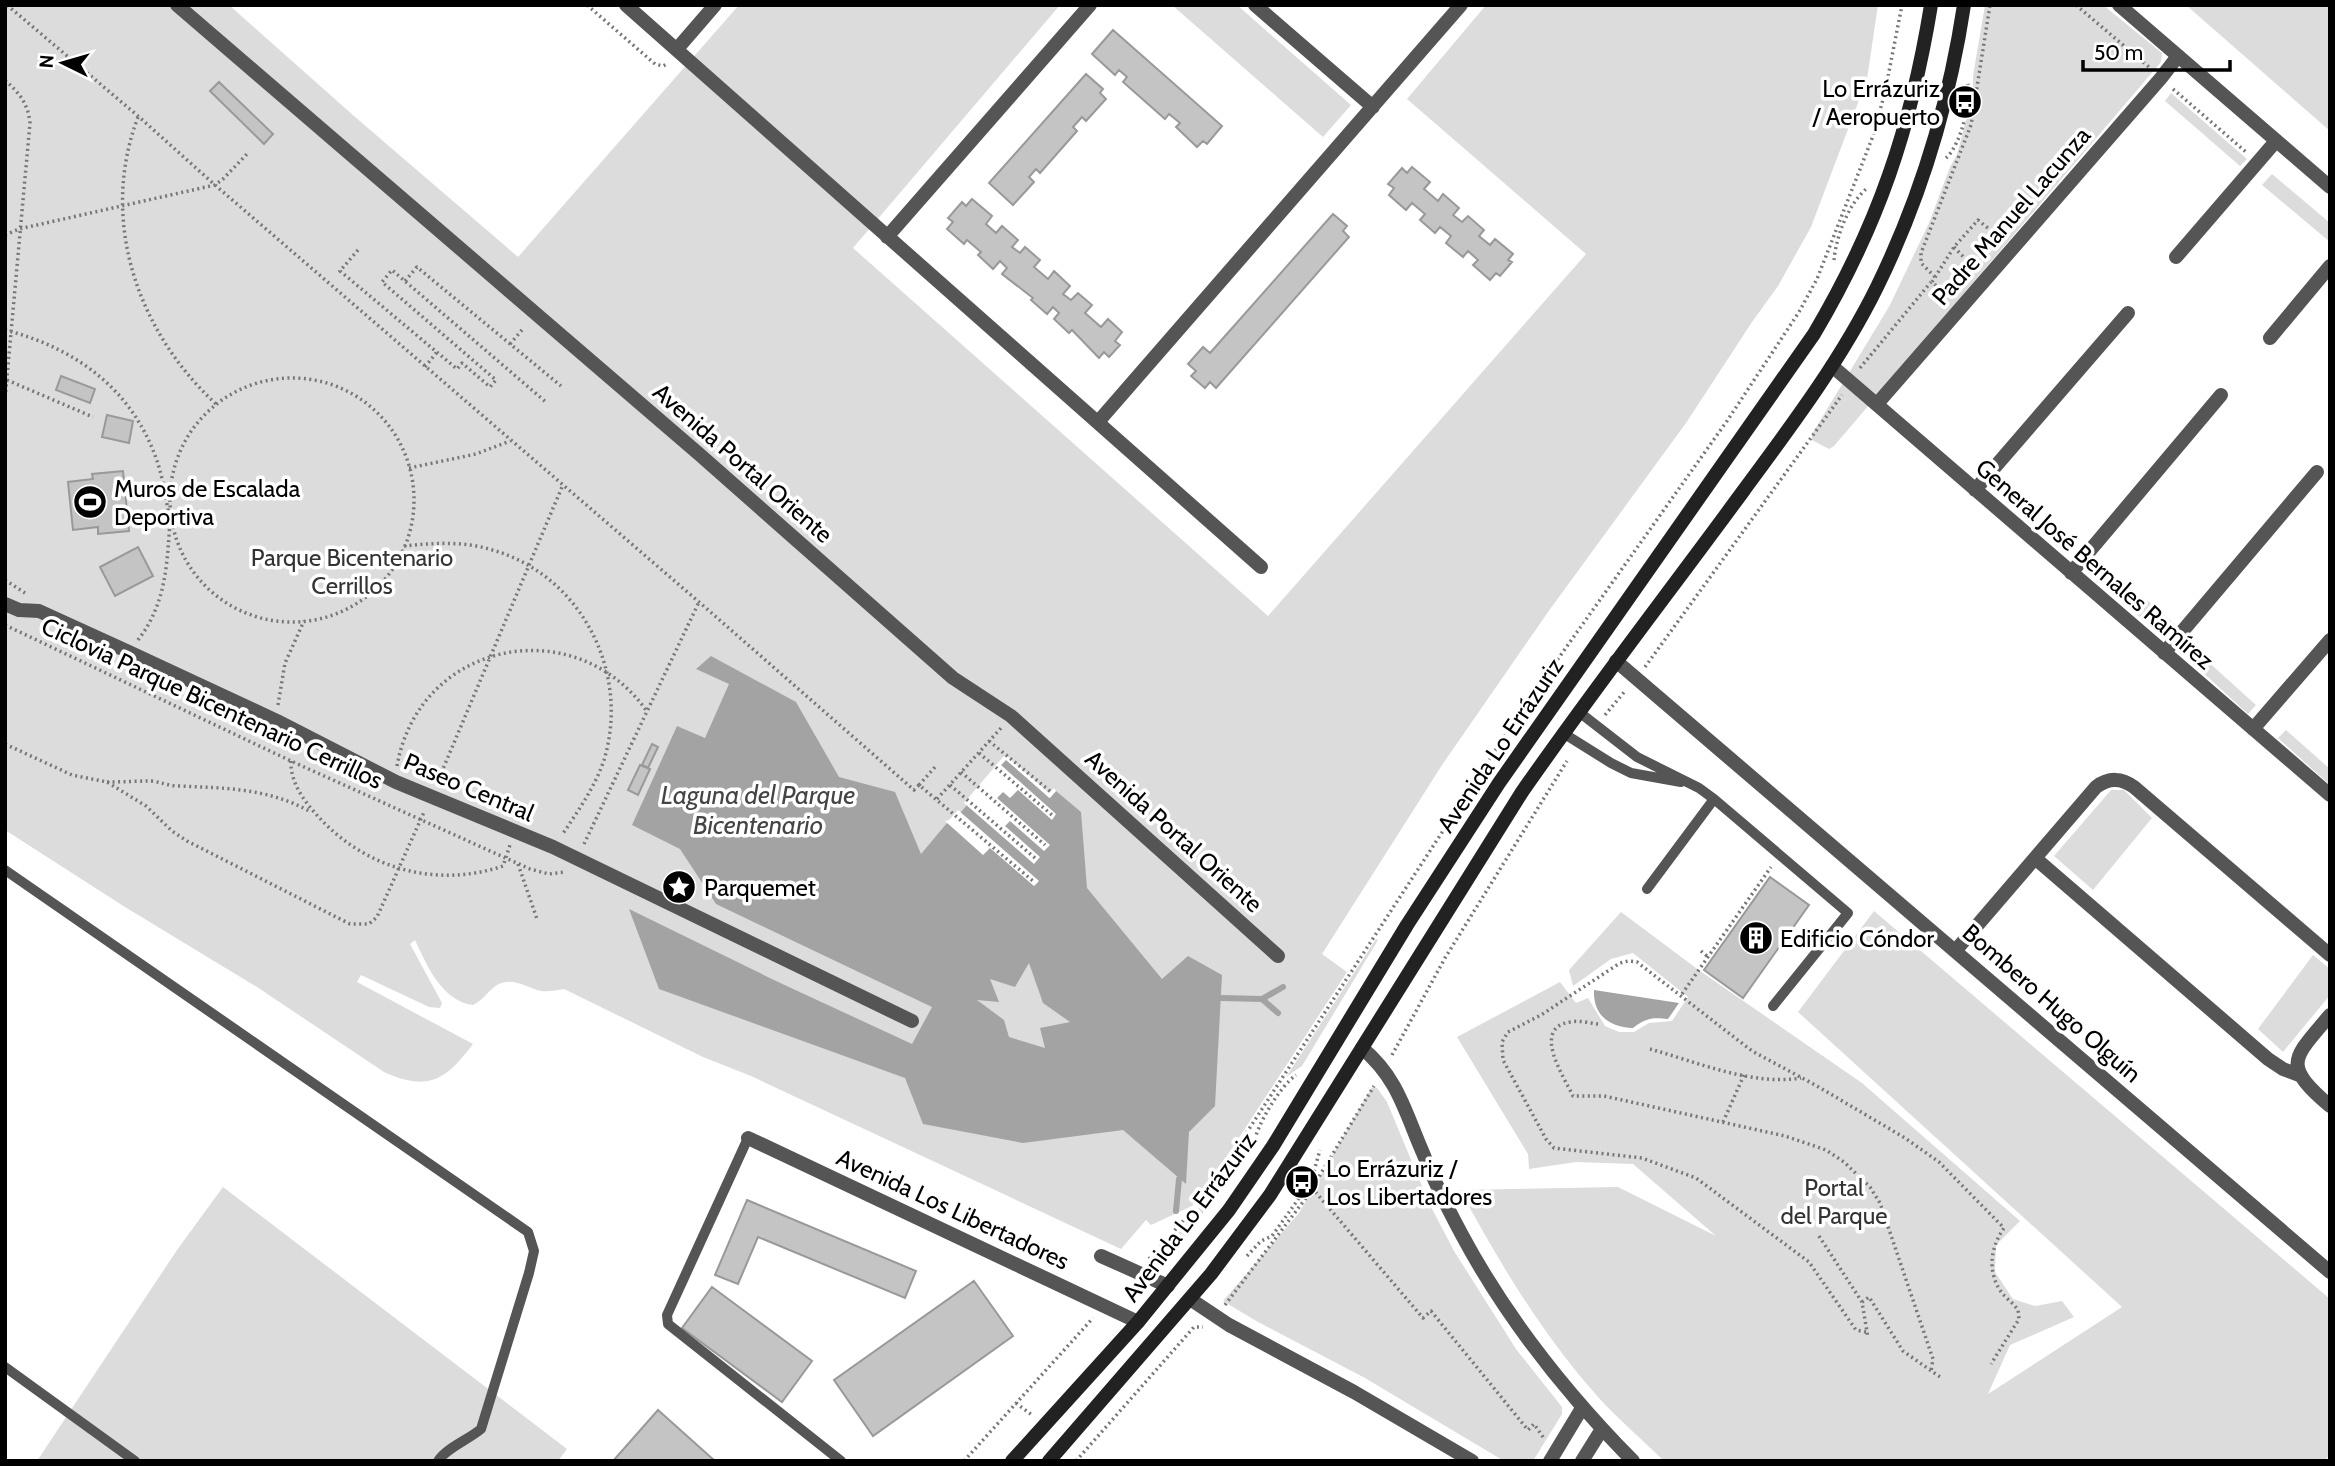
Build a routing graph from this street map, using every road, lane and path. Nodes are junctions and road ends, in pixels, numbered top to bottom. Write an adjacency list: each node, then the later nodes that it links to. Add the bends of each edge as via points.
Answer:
1 (8, 5): 18 (path)
2 (177, 5): 78 (street, Avenida Portal Oriente, via 953,678)
3 (587, 5): 14 (path, via 655,64 663,66)
4 (626, 5): 14 (street)
5 (715, 5): 14 (street)
6 (1090, 5): 26 (street)
7 (1255, 5): 17 (street)
8 (1461, 5): 17 (street)
9 (1902, 5): 136 (path, via 1873,136 1817,279 1799,312 1521,711 1193,1210)
10 (1931, 5): 138 (main road, Avenida Lo Errázuriz, via 1914,97 1895,161 1857,256 1814,334 1512,764 1407,925 1273,1146)
11 (1964, 5): 43 (main road, Avenida Lo Errázuriz, via 1947,96 1923,177 1894,252)
12 (1990, 5): 33 (path, via 1970,125 1921,253 1921,263)
13 (2119, 5): 15 (street)
14 (677, 49): 26 (street)
15 (2178, 56): 19 (street); 52 (street, Padre Manuel Lacunza)
16 (5, 80): 24 (path, via 23,98 29,115)
17 (1373, 107): 54 (street)
18 (138, 116): 21 (path); 23 (path, via 127,156)
19 (2276, 141): 22 (street); 30 (street)
20 (247, 154): 21 (path)
21 (215, 185): 23 (path); 44 (path)
22 (2330, 187)
23 (123, 205): 24 (path); 51 (path, via 129,259 146,310 173,357)
24 (19, 229): 25 (path); 39 (path)
25 (5, 235)
26 (887, 237): 54 (street)
27 (2000, 238): 28 (path, via 1978,220)
28 (1954, 247): 32 (path); 33 (path)
29 (358, 250): 42 (path, via 340,271)
30 (2176, 257)
31 (2330, 266): 40 (street)
32 (1974, 268)
33 (1935, 277): 35 (path)
34 (405, 281): 41 (path, via 416,267); 42 (path, via 392,270 382,282 496,380 490,387 462,363 457,369); 50 (path)
35 (1932, 282): 36 (path); 45 (path)
36 (1948, 297)
37 (2127, 313): 59 (street)
38 (522, 330): 41 (path)
39 (8, 331): 46 (path); 60 (path, via 64,351 117,393 154,451)
40 (2270, 338)
41 (510, 344): 47 (path)
42 (437, 352): 44 (path)
43 (1832, 366): 45 (street, General José Bernales Ramírez); 73 (main road, Avenida Lo Errázuriz)
44 (425, 367): 55 (path)
45 (1859, 376): 52 (street, General José Bernales Ramírez); 75 (path)
46 (7, 380): 49 (path); 53 (path)
47 (561, 386)
48 (2221, 395): 64 (street)
49 (5, 398)
50 (547, 403)
51 (216, 404): 56 (path, via 272,381 299,379 334,385 379,414 400,443); 60 (path, via 191,431 178,455 171,482)
52 (1877, 404): 59 (street, General José Bernales Ramírez)
53 (93, 417)
54 (1098, 422): 63 (street)
55 (510, 441): 56 (path, via 476,454); 58 (path)
56 (409, 468): 61 (path, via 413,507)
57 (2316, 472): 71 (street)
58 (562, 486): 62 (path); 65 (path)
59 (1975, 490): 64 (street, General José Bernales Ramírez)
60 (170, 519): 67 (path, via 188,564 221,599 256,616); 70 (path, via 163,591)
61 (404, 546): 62 (path, via 472,545); 67 (path, via 385,578 365,597 340,611)
62 (529, 566): 72 (path); 74 (path, via 559,587 582,614)
63 (1261, 567)
64 (2071, 573): 71 (street, General José Bernales Ramírez)
65 (699, 602): 76 (path); 91 (path, via 914,790)
66 (5, 604): 70 (street, Paseo Central, via 39,611)
67 (304, 621): 79 (path, via 285,663)
68 (5, 625): 85 (path, Ciclovia Parque Bicentenario Cerrillos)
69 (2330, 640): 80 (street)
70 (129, 652): 79 (street, Paseo Central)
71 (2164, 653): 80 (street, General José Bernales Ramírez)
72 (491, 656): 74 (path, via 551,651); 89 (path, via 451,677 427,700 405,738); 95 (path)
73 (1616, 661): 75 (street, Bombero Hugo Olguín); 77 (main road, Avenida Lo Errázuriz)
74 (607, 671): 76 (path); 103 (path, via 611,714 604,760 589,793)
75 (1637, 679): 115 (street, Bombero Hugo Olguín)
76 (646, 710): 108 (path)
77 (1579, 712): 81 (main road, Avenida Lo Errázuriz); 90 (lane, via 1637,757)
78 (1011, 716): 82 (path); 118 (street, Avenida Portal Oriente)
79 (277, 721): 89 (street, Paseo Central)
80 (2253, 729): 94 (street, General José Bernales Ramírez)
81 (1563, 733): 90 (lane, via 1630,773); 125 (main road, Avenida Lo Errázuriz)
82 (989, 741): 84 (path); 93 (path)
83 (5, 744): 88 (path, via 72,775)
84 (979, 752): 87 (path); 99 (path)
85 (291, 761): 98 (path, via 293,779); 100 (path, Ciclovia Parque Bicentenario Cerrillos)
86 (936, 766): 91 (path)
87 (961, 772): 92 (path); 102 (path)
88 (107, 782): 98 (path, via 252,790); 110 (path, via 146,806 187,841 350,924 374,920)
89 (396, 782): 95 (street, Paseo Central)
90 (1685, 783): 97 (lane)
91 (919, 785): 96 (path)
92 (950, 785): 96 (path); 106 (path)
93 (1051, 792)
94 (2330, 795)
95 (432, 796): 100 (path); 101 (street, Paseo Central)
96 (937, 799): 112 (path)
97 (1714, 799): 104 (lane); 113 (lane)
98 (316, 815): 110 (path, via 358,851)
99 (1052, 815)
100 (421, 819): 105 (path, Ciclovia Parque Bicentenario Cerrillos); 110 (path)
101 (516, 831): 103 (street, Paseo Central); 105 (path)
102 (1045, 845)
103 (553, 847): 108 (street, Paseo Central)
104 (1779, 855): 119 (path); 121 (lane, via 1848,913)
105 (506, 857): 109 (path, Ciclovia Parque Bicentenario Cerrillos); 110 (path, via 503,866 466,875 438,876)
106 (1035, 858)
107 (2035, 858): 115 (street); 117 (street, via 2096,787 2108,780 2122,780); 128 (street, via 2268,1059)
108 (577, 860): 109 (path, Ciclovia Parque Bicentenario Cerrillos, via 556,873); 123 (street, Paseo Central)
109 (518, 864): 114 (path)
110 (400, 869)
111 (5, 870): 153 (lane, via 528,1232 534,1251 530,1273 481,1429 443,1452)
112 (1033, 881)
113 (1647, 889)
114 (537, 919)
115 (1956, 950): 137 (street, Bombero Hugo Olguín)
116 (1701, 951): 119 (path)
117 (2330, 954)
118 (1278, 956)
119 (1707, 956): 120 (path)
120 (1682, 995): 129 (path, via 1743,1044); 143 (path, via 1642,964 1624,961 1513,1029 1502,1042 1503,1060 1554,1148 1642,1158 1696,1178 1809,1262 1856,1330)
121 (1773, 1006)
122 (2330, 1015): 128 (street, via 2301,1051)
123 (912, 1021)
124 (1598, 1024): 131 (path, via 1565,1023 1551,1037 1550,1047 1573,1097 1604,1096)
125 (1362, 1048): 139 (main road, Avenida Lo Errázuriz, via 1276,1186); 149 (street, via 1393,1082 1443,1197 1484,1274 1530,1343)
126 (1650, 1049): 127 (path)
127 (1744, 1075): 129 (path); 131 (path)
128 (2299, 1075): 130 (street)
129 (1802, 1078): 145 (path, via 1939,1162 2004,1228 1993,1250 1993,1276 2018,1310 2019,1319)
130 (2330, 1106)
131 (1723, 1122): 147 (path, via 1819,1147 1851,1167 1870,1187 1886,1219 1933,1359)
132 (748, 1138): 141 (street, Avenida Los Libertadores); 154 (lane, via 667,1315 668,1324)
133 (1312, 1188): 151 (path, via 1423,1318 1431,1311 1528,1430 1534,1424)
134 (1819, 1236): 140 (path)
135 (1101, 1256): 136 (street, Avenida Los Libertadores)
136 (1135, 1271): 138 (street, Avenida Los Libertadores)
137 (2330, 1272)
138 (1168, 1286): 142 (main road, Avenida Lo Errázuriz)
139 (1190, 1299): 157 (main road, Avenida Lo Errázuriz); 158 (street)
140 (1862, 1302): 143 (path); 147 (path, via 1869,1297 1903,1351)
141 (1104, 1306): 142 (street, Avenida Los Libertadores); 155 (path)
142 (1138, 1322): 156 (main road, Avenida Lo Errázuriz)
143 (1866, 1332): 144 (path)
144 (1868, 1338)
145 (1991, 1364)
146 (5, 1367): 152 (lane)
147 (1931, 1371): 148 (path)
148 (1940, 1377)
149 (1582, 1408): 150 (street); 151 (street)
150 (1602, 1429): 159 (street); 160 (street)
151 (1553, 1456)
152 (135, 1461)
153 (438, 1461)
154 (841, 1461)
155 (964, 1461)
156 (1012, 1461)
157 (1049, 1461)
158 (1472, 1461)
159 (1582, 1461)
160 (1633, 1461)

